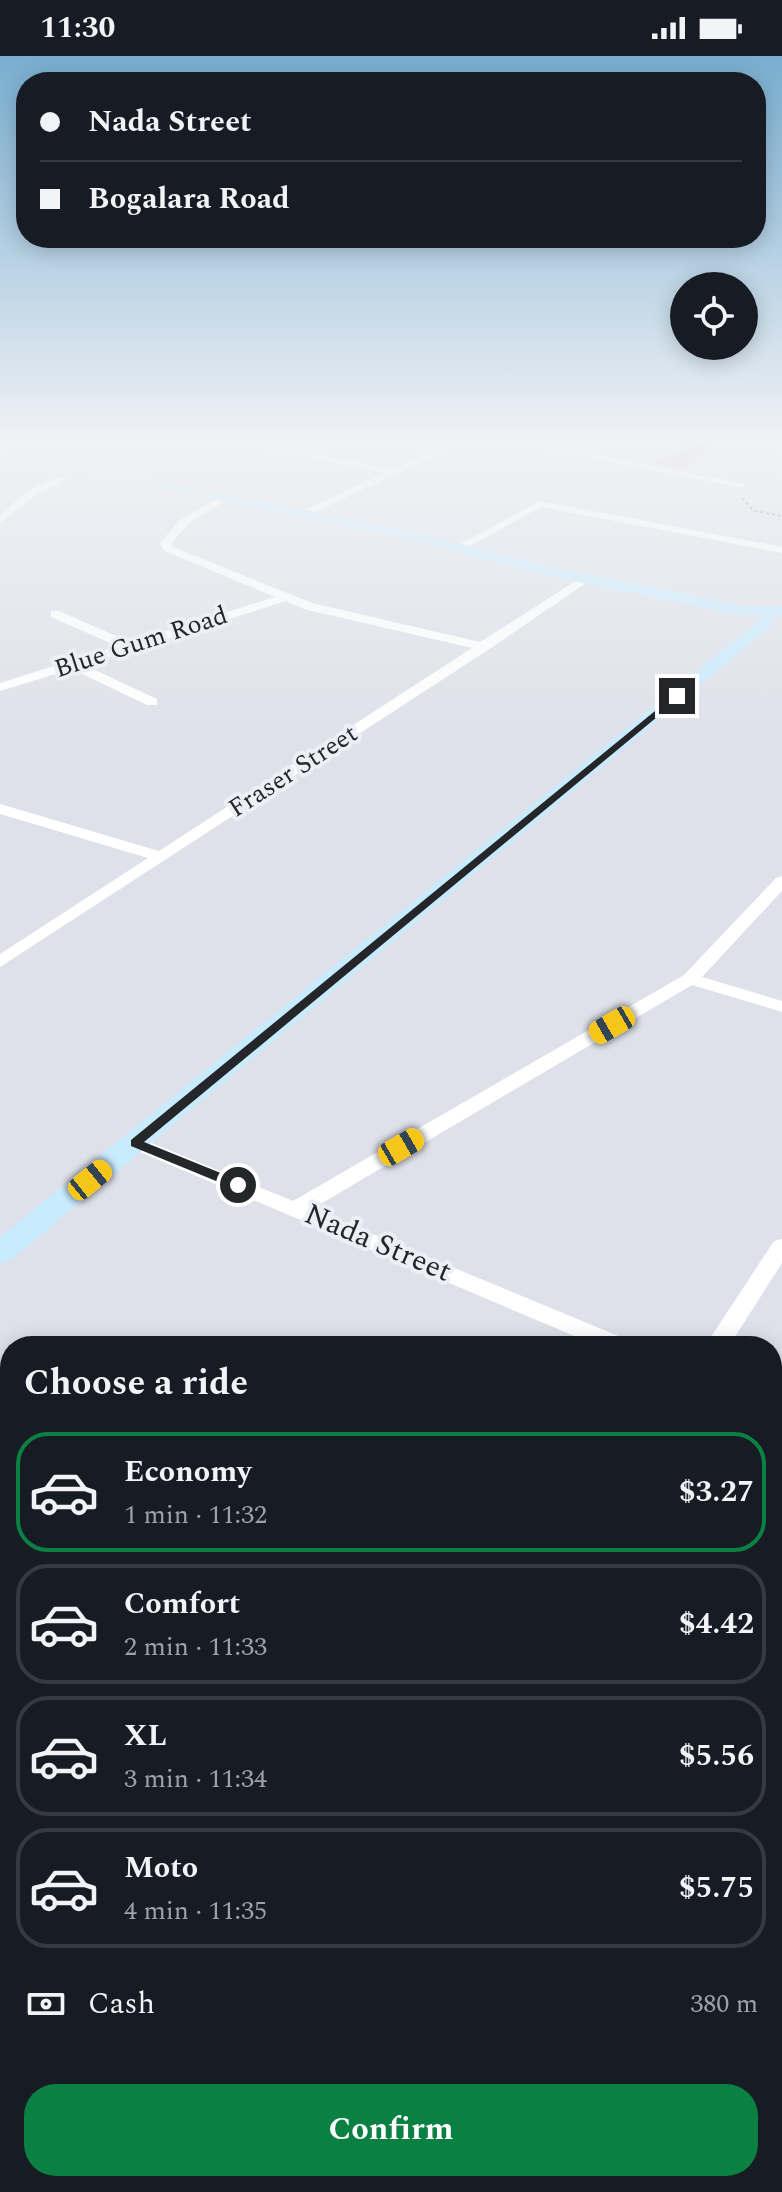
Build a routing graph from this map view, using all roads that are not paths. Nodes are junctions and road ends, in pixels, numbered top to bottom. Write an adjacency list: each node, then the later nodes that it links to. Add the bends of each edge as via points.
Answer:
1 (166, 543): 8 (street, via 177,555)
2 (435, 543): 5 (street)
3 (469, 543): 5 (street)
4 (743, 543): 6 (street)
5 (459, 548): 7 (street)
6 (782, 550)
7 (586, 579): 10 (street); 12 (street, Fraser Street)
8 (283, 598): 11 (street, Blue Gum Road); 12 (street)
9 (55, 614): 11 (street)
10 (772, 617): 22 (street)
11 (128, 646): 13 (street, Blue Gum Road)
12 (484, 647): 17 (street, Fraser Street)
13 (73, 664): 14 (street, Blue Gum Road); 15 (street)
14 (0, 687)
15 (152, 702)
16 (0, 809): 17 (street)
17 (161, 857): 19 (street, Fraser Street)
18 (782, 881): 20 (street)
19 (0, 962)
20 (690, 979): 21 (street); 23 (street)
21 (782, 1007)
22 (135, 1143): 23 (street, Nada Street); 25 (street)
23 (296, 1209): 26 (street, Nada Street)
24 (782, 1246): 27 (street)
25 (0, 1253)
26 (596, 1336)
27 (724, 1336)

